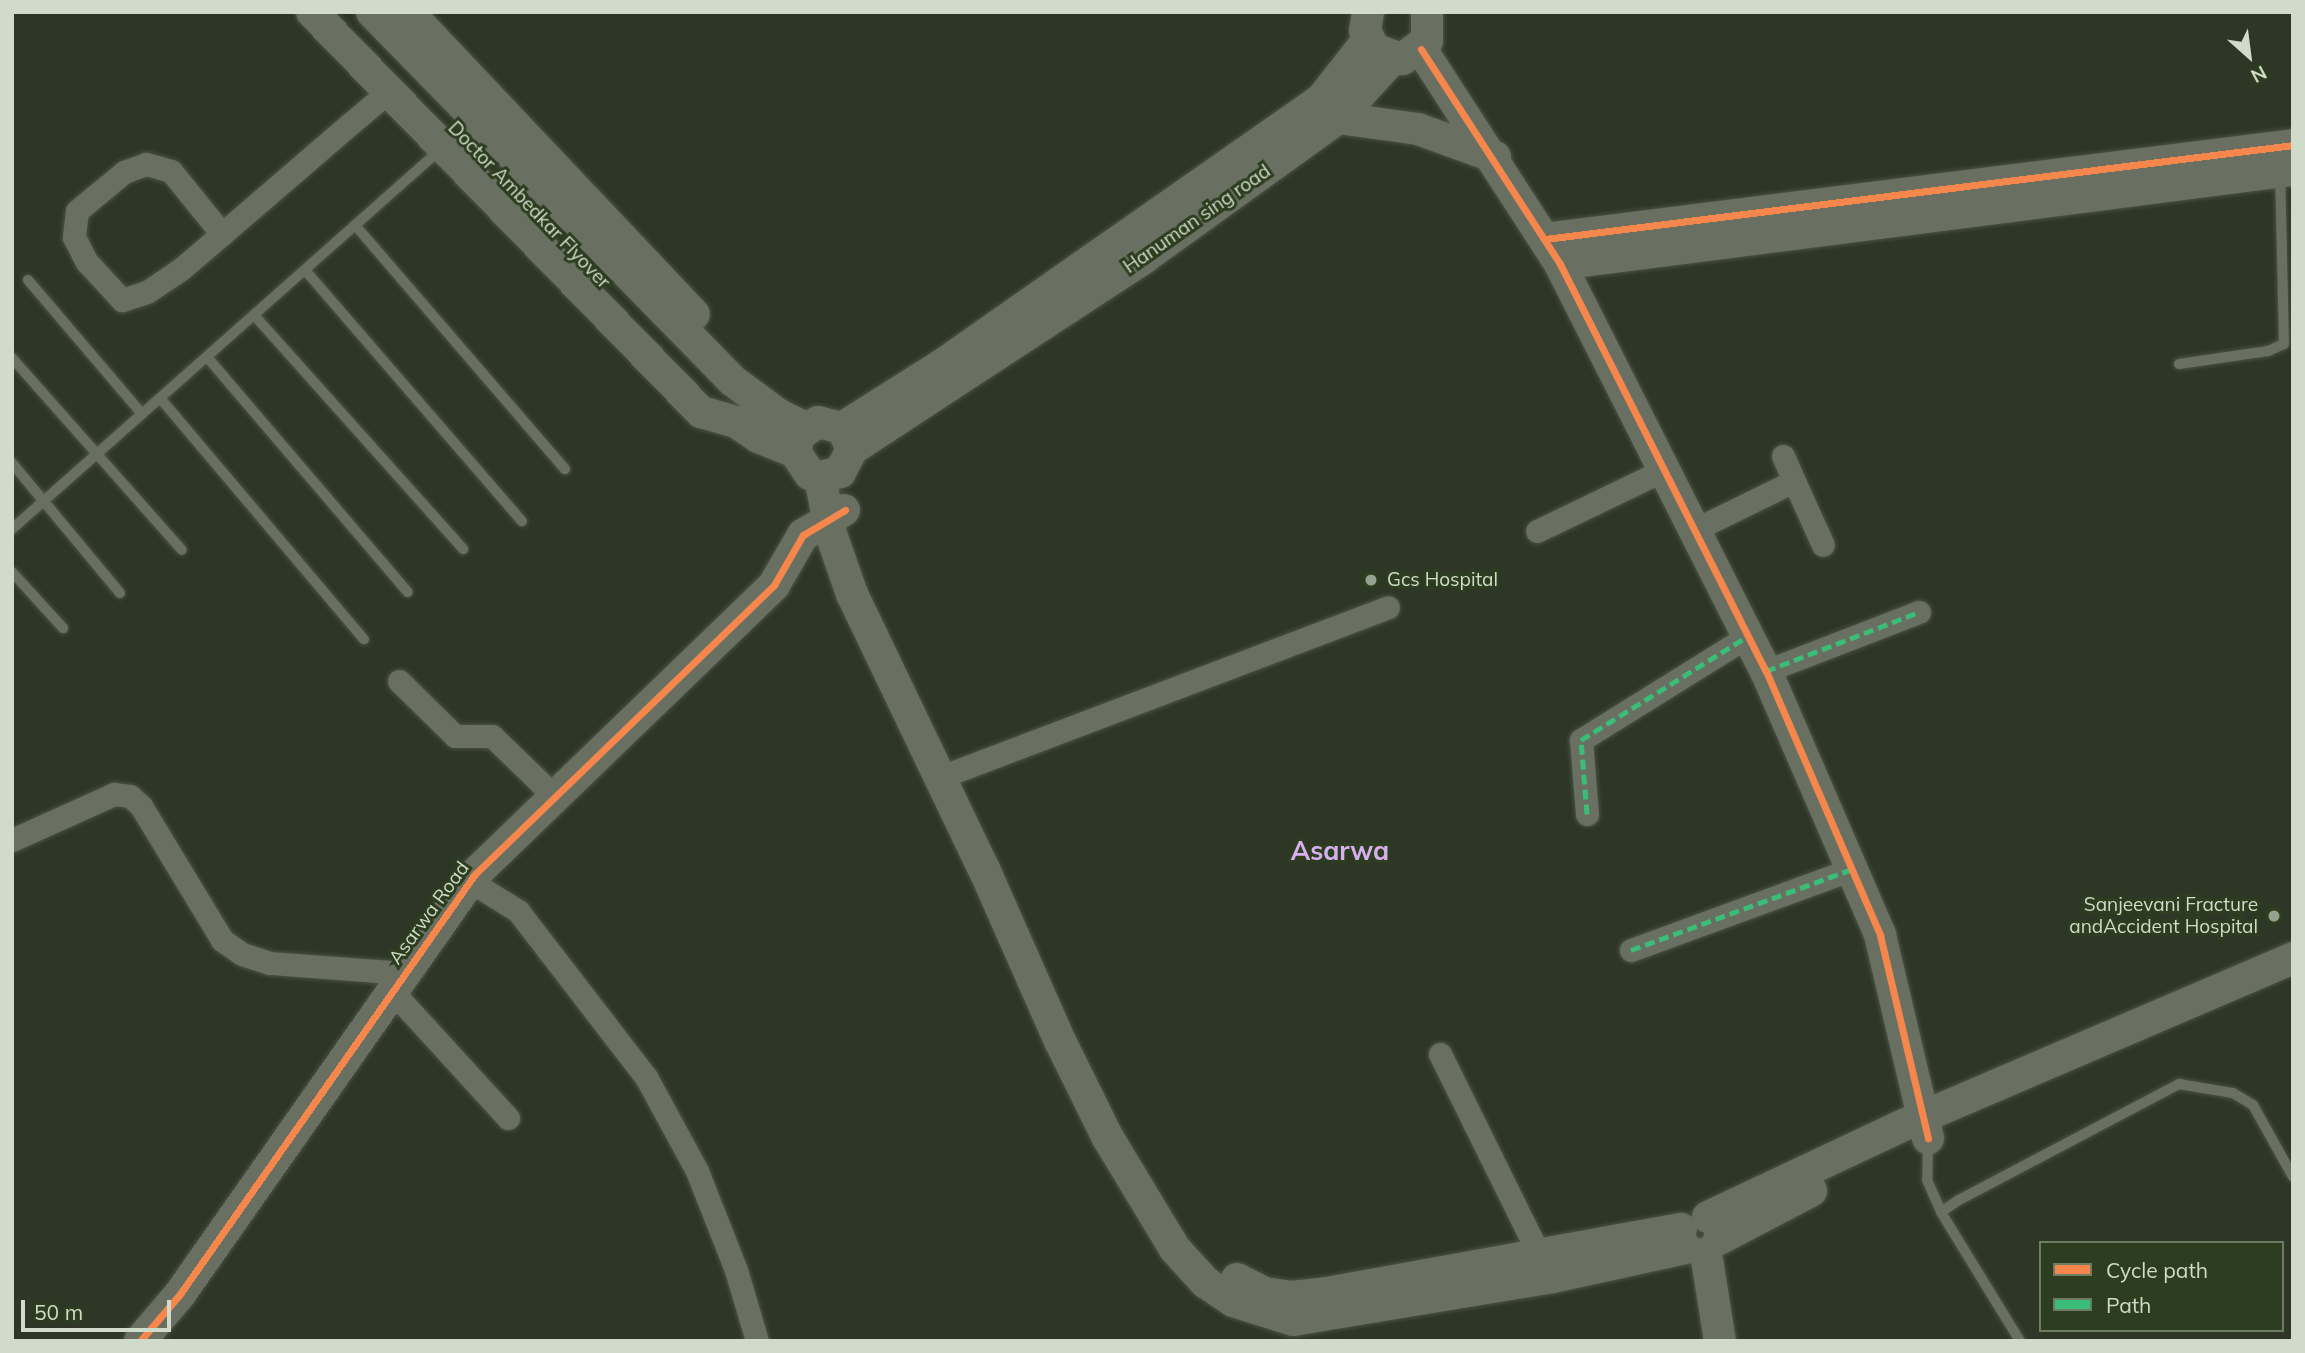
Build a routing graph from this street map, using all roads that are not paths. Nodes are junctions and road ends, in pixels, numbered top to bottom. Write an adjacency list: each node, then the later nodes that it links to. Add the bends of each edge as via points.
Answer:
1 (312, 12): 8 (street)
2 (342, 12): 24 (street, Doctor Ambedkar Flyover)
3 (372, 12): 24 (street, Doctor Ambedkar Flyover)
4 (408, 12): 24 (street, via 736,358)
5 (1427, 12): 7 (street, via 1430,30)
6 (1376, 37): 7 (street, via 1412,56); 9 (street, Hanuman sing road); 18 (street, via 1321,100)
7 (1421, 49): 11 (street)
8 (389, 91): 10 (street); 14 (street)
9 (1338, 118): 11 (street, via 1418,129); 18 (street, Hanuman sing road)
10 (443, 147): 13 (lane); 24 (street, via 701,412)
11 (1494, 157): 15 (street)
12 (2288, 162): 15 (street); 22 (lane, via 2284,344 2268,351)
13 (355, 225): 16 (lane); 31 (lane)
14 (222, 234): 14 (street, via 147,292 122,300 87,262 74,237 77,211 124,172 146,164 171,171)
15 (1552, 251): 32 (street)
16 (304, 270): 19 (lane); 35 (lane)
17 (28, 280): 25 (lane)
18 (1087, 280): 28 (street); 28 (street, Hanuman sing road, via 989,363)
19 (254, 315): 20 (lane); 41 (lane)
20 (207, 357): 23 (lane); 44 (lane)
21 (12, 358): 27 (lane)
22 (2179, 363)
23 (160, 398): 25 (lane); 50 (lane)
24 (735, 401): 26 (street, via 758,437)
25 (142, 414): 27 (lane)
26 (801, 440): 28 (street, via 804,470); 28 (street, via 828,422)
27 (97, 453): 34 (lane); 42 (lane)
28 (838, 456): 36 (street)
29 (1783, 456): 33 (street)
30 (12, 463): 34 (lane)
31 (565, 469)
32 (1664, 470): 38 (street); 39 (street)
33 (1794, 481): 38 (street); 40 (street)
34 (43, 501): 37 (lane); 45 (lane)
35 (522, 521)
36 (838, 522): 53 (street, via 852,594); 54 (street, Asarwa Road, via 812,548 796,549 774,585)
37 (12, 529)
38 (1696, 530): 49 (street)
39 (1537, 531)
40 (1824, 545)
41 (463, 549)
42 (182, 550)
43 (12, 572): 48 (lane)
44 (408, 592)
45 (120, 593)
46 (1388, 607): 53 (street)
47 (1919, 612): 51 (street)
48 (63, 628)
49 (1748, 636): 51 (street); 55 (street, via 1580,740)
50 (364, 639)
51 (1766, 671): 57 (street)
52 (399, 681): 54 (street, via 456,736 469,740 480,734 492,736)
53 (951, 772): 70 (street, via 1104,1109 1175,1249 1205,1282)
54 (553, 795): 58 (street, Asarwa Road)
55 (1587, 814)
56 (12, 840): 62 (street, via 114,794 130,796 141,806 222,940 242,954 270,963)
57 (1855, 869): 59 (street); 65 (street, via 1880,935)
58 (470, 881): 62 (street, Asarwa Road); 72 (street, via 518,911 646,1077 697,1171 736,1270)
59 (1631, 950)
60 (2293, 958): 65 (street)
61 (2293, 980): 65 (street)
62 (398, 982): 64 (street); 71 (street, Asarwa Road, via 180,1294)
63 (1440, 1054): 69 (street)
64 (508, 1118)
65 (1926, 1128): 67 (lane, via 1927,1180); 68 (street, via 1812,1190)
66 (2293, 1177): 67 (lane, via 2253,1105 2214,1087 2179,1084)
67 (1941, 1212): 74 (lane)
68 (1700, 1237): 69 (street); 70 (street, via 1553,1277 1326,1317); 73 (street)
69 (1539, 1254): 70 (street, via 1322,1294)
70 (1266, 1317)
71 (140, 1341)
72 (757, 1341)
73 (1720, 1341)
74 (2020, 1341)

